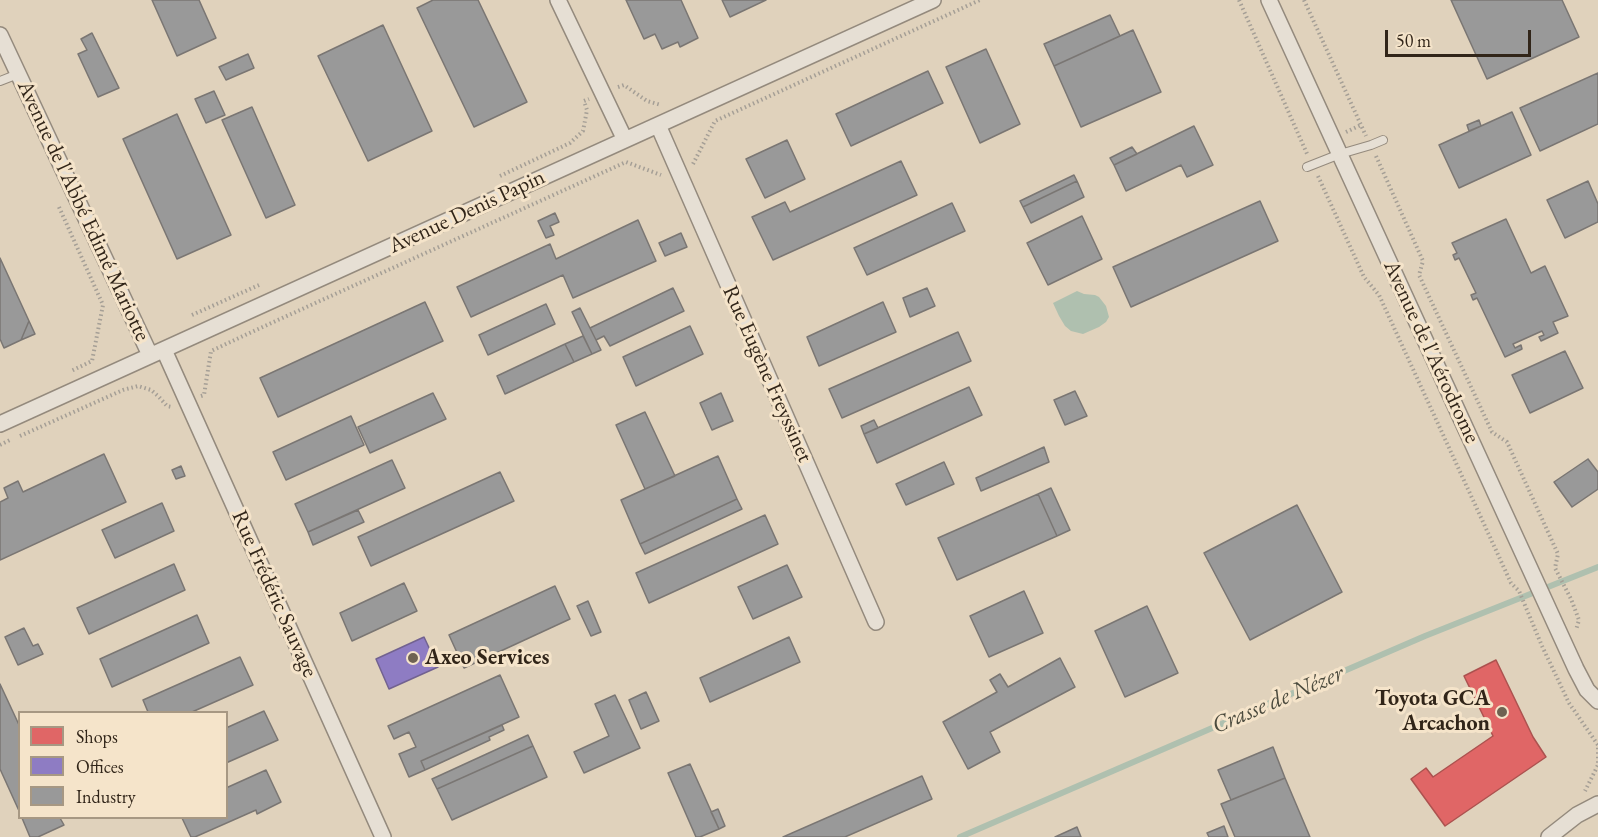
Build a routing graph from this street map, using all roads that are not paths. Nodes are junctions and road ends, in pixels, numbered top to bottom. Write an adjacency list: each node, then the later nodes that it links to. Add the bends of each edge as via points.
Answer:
1 (558, 0): 8 (street)
2 (933, 0): 7 (street, Avenue Denis Papin)
3 (1269, 0): 10 (street, Avenue de l'Aérodrome)
4 (0, 35): 5 (street, Avenue de l'Abbé Edimé Mariotte)
5 (18, 74): 6 (lane); 12 (street, Avenue de l'Abbé Edimé Mariotte)
6 (0, 81)
7 (658, 125): 8 (street, Avenue Denis Papin); 14 (street, Rue Eugène Freyssinet)
8 (625, 140): 12 (street, Avenue Denis Papin)
9 (1383, 140): 10 (lane)
10 (1340, 154): 11 (lane); 15 (street, Avenue de l'Aérodrome, via 1576,669)
11 (1309, 165)
12 (157, 353): 13 (street, Avenue Denis Papin); 17 (street, Rue Frédéric Sauvage, via 187,402)
13 (0, 424)
14 (876, 622)
15 (1598, 701)
16 (1592, 806): 18 (street)
17 (383, 837)
18 (1548, 837)

